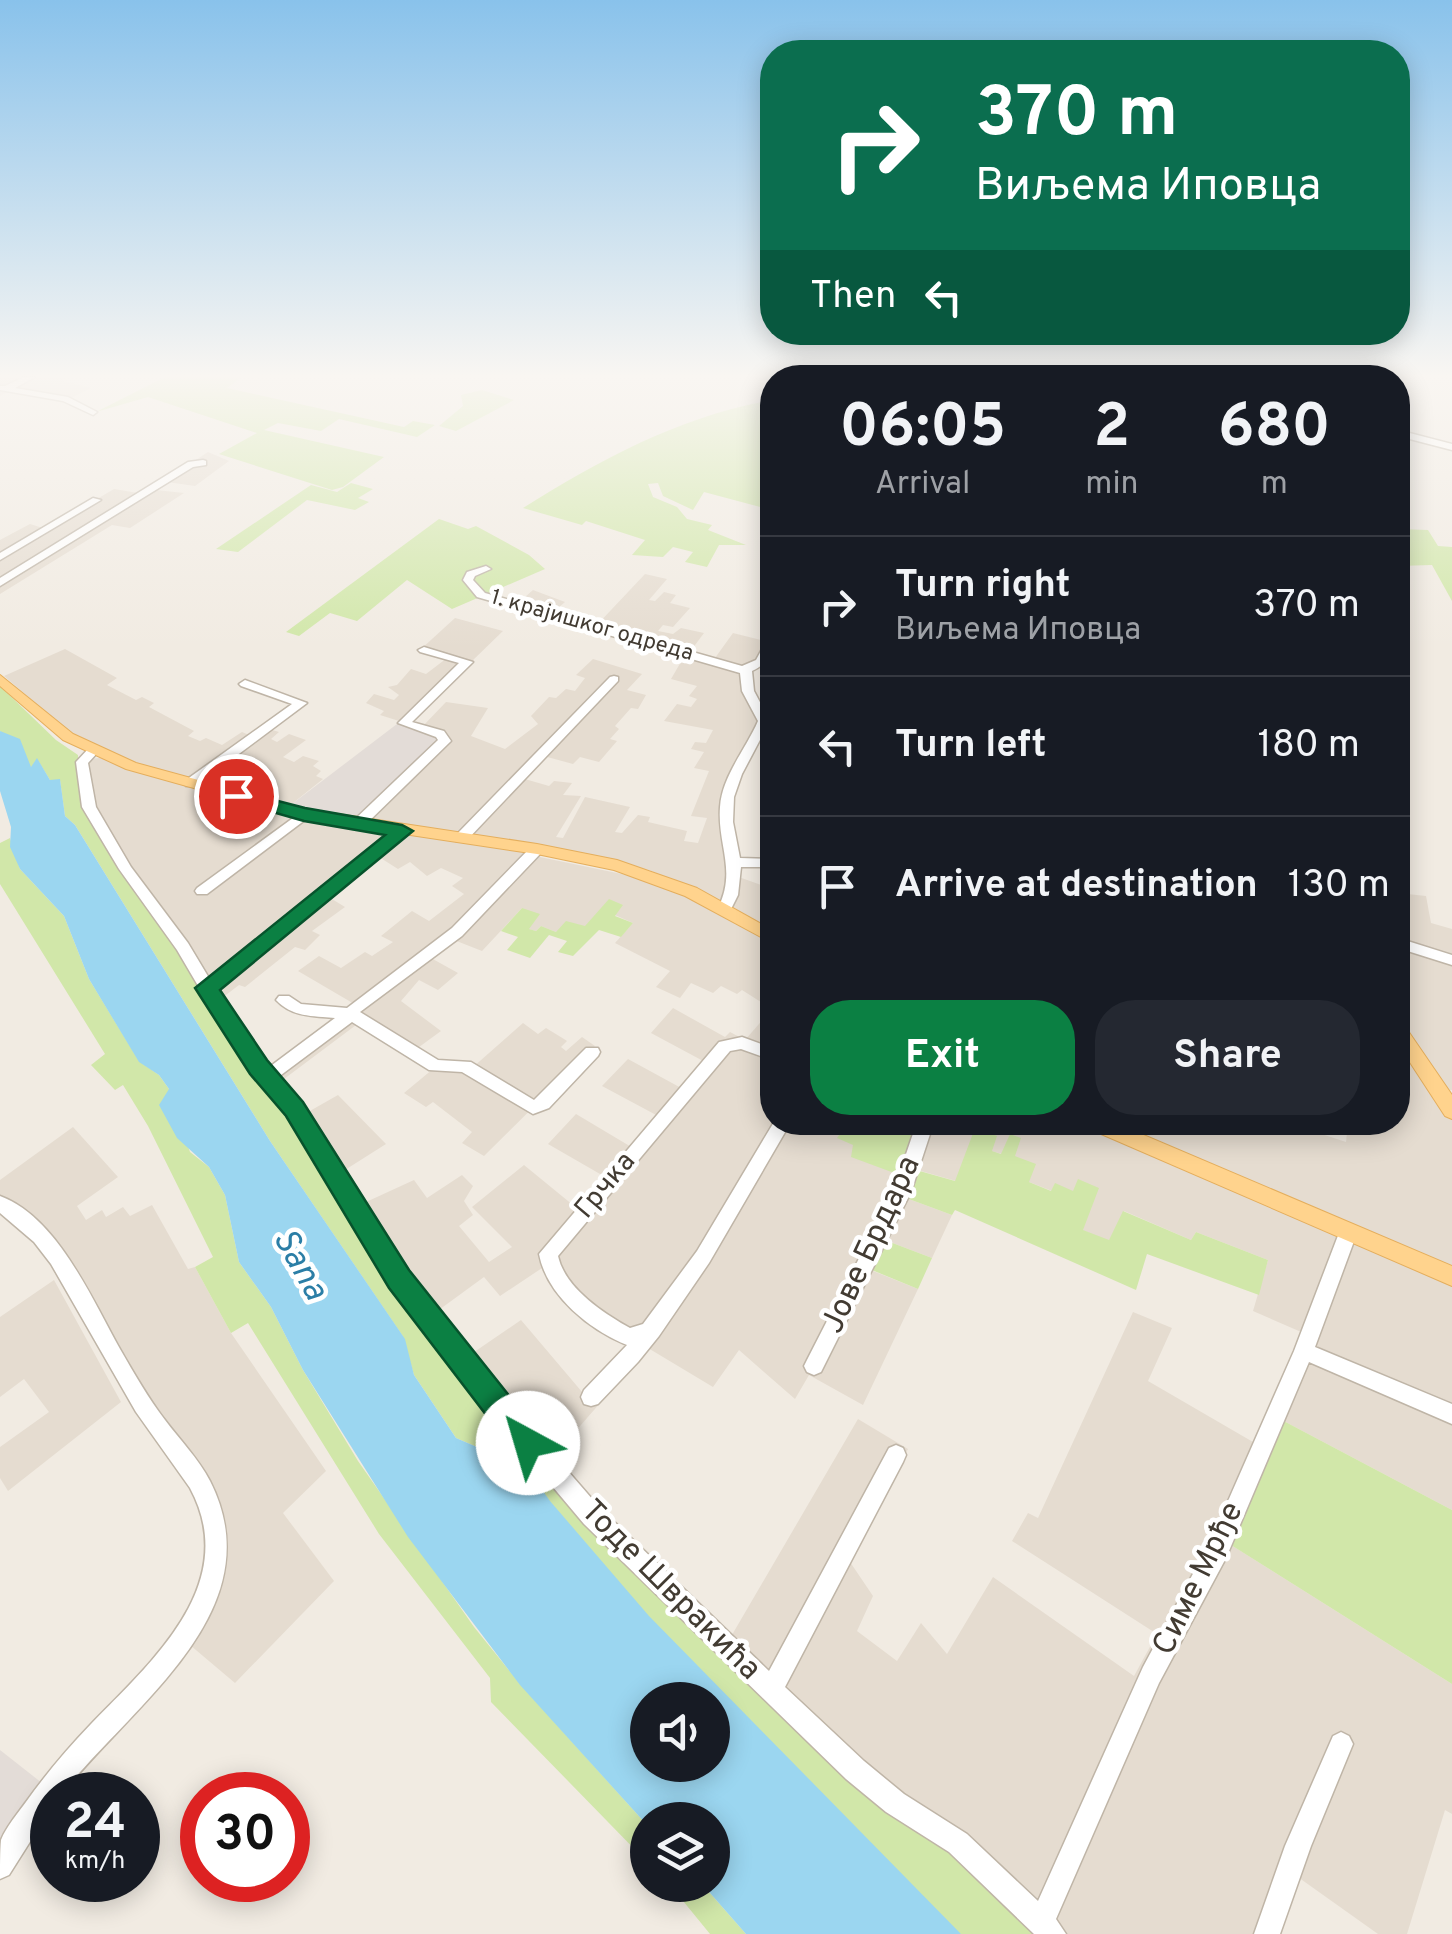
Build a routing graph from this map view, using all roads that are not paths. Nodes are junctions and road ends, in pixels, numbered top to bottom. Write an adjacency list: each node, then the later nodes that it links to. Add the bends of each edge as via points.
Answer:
1 (186, 467): 5 (street)
2 (96, 500): 3 (street)
3 (0, 557)
4 (486, 569): 8 (street, 1. крајишког одреда, via 468,580 482,594)
5 (0, 583)
6 (424, 650): 17 (street, via 467,662 404,722 445,741)
7 (760, 662): 8 (street)
8 (744, 670): 12 (street)
9 (614, 679): 19 (street)
10 (1, 680): 14 (main road)
11 (245, 684): 15 (street, via 302,703)
12 (760, 714)
13 (760, 731): 21 (street, via 727,802)
14 (94, 752): 15 (main road); 28 (street, Тоде Швракића, via 82,762 94,818)
15 (190, 783): 16 (main road)
16 (304, 814): 17 (main road); 23 (street)
17 (356, 824): 18 (main road)
18 (402, 831): 19 (main road); 28 (street)
19 (461, 838): 20 (main road)
20 (538, 849): 24 (main road, via 645,873); 30 (street, via 457,932)
21 (735, 862): 22 (street); 24 (street, via 734,893)
22 (760, 862)
23 (202, 892)
24 (725, 908): 25 (main road)
25 (760, 930)
26 (1410, 947): 27 (street)
27 (1452, 960)
28 (206, 988): 34 (street, Тоде Швракића)
29 (284, 1000): 30 (street, via 298,1009)
30 (352, 1014): 32 (street, via 435,1066 464,1066 533,1106); 34 (street)
31 (760, 1050): 42 (street, Грчка, via 726,1046 548,1254 558,1282 620,1333)
32 (592, 1052)
33 (1410, 1060): 35 (main road)
34 (267, 1077): 48 (street, Тоде Швракића, via 294,1109 399,1279 507,1419 592,1516)
35 (1452, 1111)
36 (775, 1135): 42 (street)
37 (922, 1135): 44 (street, Јове Брдара, via 902,1192)
38 (1122, 1135): 40 (main road)
39 (0, 1202): 50 (street, via 42,1233 148,1413 201,1484 216,1558 207,1598 186,1638 63,1774)
40 (1348, 1233): 41 (main road); 43 (street, Симе Мрђе)
41 (1452, 1276)
42 (652, 1330): 45 (street)
43 (1304, 1352): 46 (street); 51 (street, Симе Мрђе, via 1218,1550 1151,1675)
44 (814, 1366)
45 (591, 1397)
46 (1452, 1414)
47 (896, 1455): 48 (street, Тоде Швракића)
48 (771, 1690): 51 (street, Тоде Швракића, via 855,1770 958,1844)
49 (1341, 1744): 52 (street)
50 (0, 1866)
51 (1048, 1928)
52 (1267, 1934)

